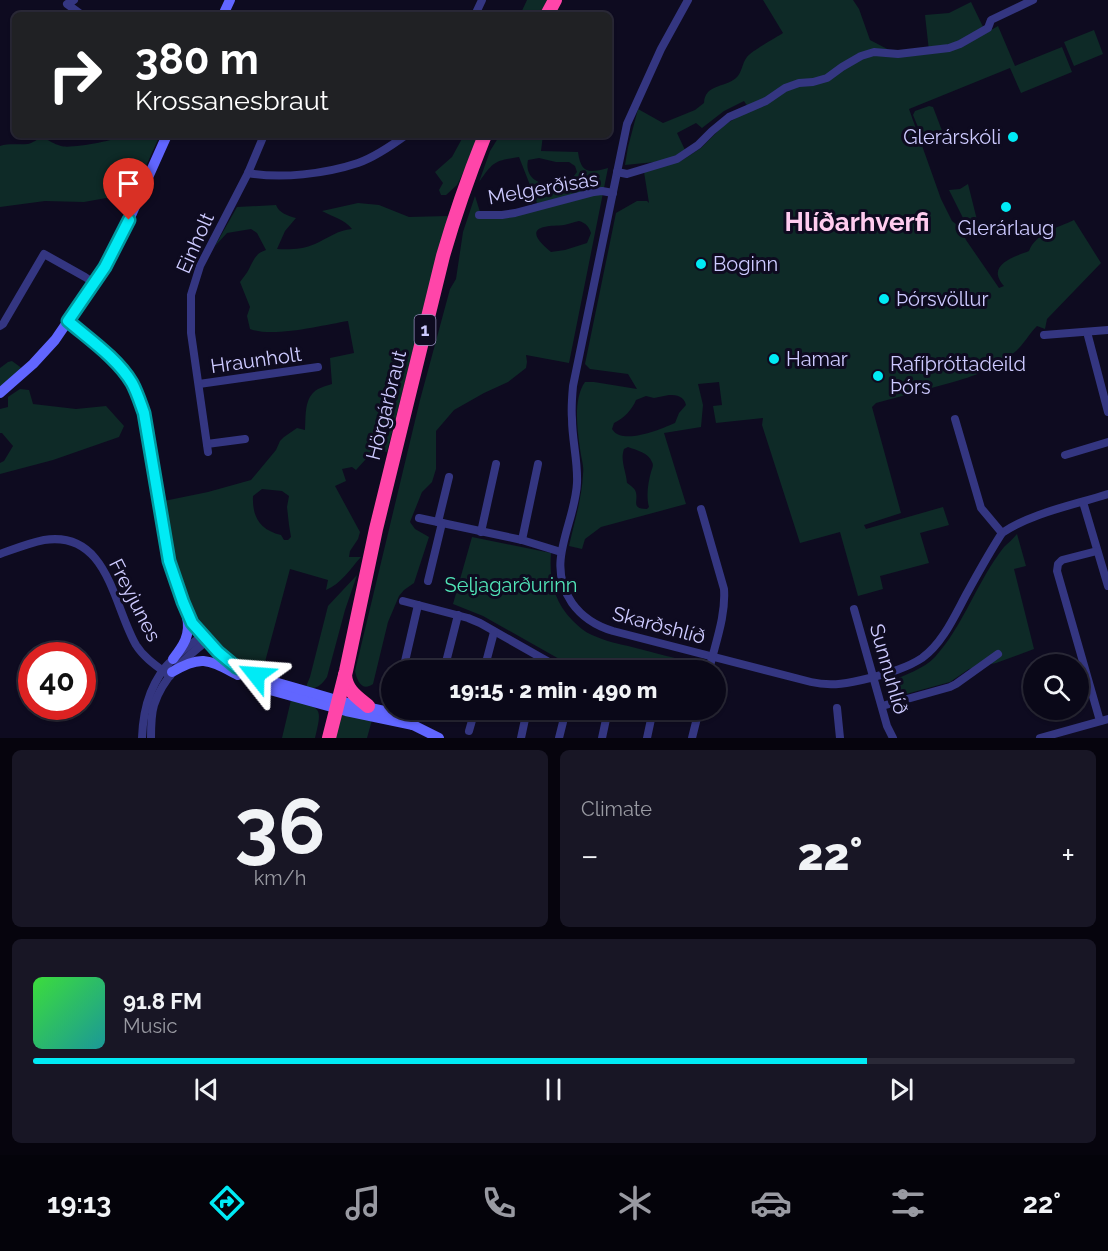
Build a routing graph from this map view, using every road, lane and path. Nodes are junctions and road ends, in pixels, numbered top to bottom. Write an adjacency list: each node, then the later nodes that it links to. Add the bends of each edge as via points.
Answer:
1 (74, 0): 4 (street, via 67,4)
2 (688, 0): 9 (street, Skarðshlíð, via 627,124)
3 (1033, 0): 9 (street, Melgerðisás, via 991,20 988,28 949,48 861,56 828,78 785,88 729,117 677,159 627,174)
4 (78, 12)
5 (166, 138): 13 (street, via 120,240)
6 (263, 138): 10 (street, Einholt)
7 (402, 138): 10 (street, via 372,156 340,167 265,176)
8 (484, 138): 38 (highway, Hörgárbraut / 1, via 455,214)
9 (617, 172): 11 (street, Skarðshlíð)
10 (248, 173): 20 (street, Einholt, via 200,266 191,295 191,333)
11 (613, 194): 12 (street, Melgerðisás, via 594,192 515,213); 40 (street, Skarðshlíð, via 573,386 577,485)
12 (479, 215)
13 (94, 283): 14 (street); 15 (street, via 44,254)
14 (68, 321): 21 (street, via 33,364); 45 (street, via 121,368 138,395 169,561)
15 (0, 326)
16 (1108, 330): 17 (street)
17 (1087, 332): 18 (street); 22 (street)
18 (1044, 335)
19 (318, 368): 20 (street, Hraunholt)
20 (199, 384): 24 (street, Einholt, via 207,448)
21 (0, 393)
22 (1108, 412)
23 (955, 419): 36 (street, via 981,508)
24 (245, 439)
25 (1108, 442): 26 (street)
26 (1065, 454)
27 (496, 464): 35 (street)
28 (538, 464): 37 (street)
29 (449, 477): 34 (street)
30 (1108, 494): 31 (street)
31 (1083, 502): 36 (street, via 1011,526); 39 (street)
32 (701, 509): 52 (street, via 724,588)
33 (419, 518): 34 (street)
34 (440, 523): 35 (street); 42 (street)
35 (481, 532): 37 (street)
36 (1002, 533): 63 (street, Skarðshlíð, via 934,648 914,663)
37 (522, 540): 40 (street)
38 (371, 548): 61 (highway, Hörgárbraut / 1); 65 (highway, Hörgárbraut / 1, via 354,592)
39 (1097, 551): 43 (street); 75 (street, via 1062,560 1057,571)
40 (561, 552): 52 (street, Skarðshlíð, via 565,589 573,605 591,622)
41 (0, 554): 62 (street, Freyjunes, via 46,540 68,541 83,547 106,574 137,646)
42 (428, 580)
43 (1108, 586)
44 (403, 601): 46 (street)
45 (183, 602): 50 (street, via 192,623); 54 (street, via 187,638)
46 (418, 605): 48 (street); 55 (street)
47 (854, 609): 63 (street, Sunnuhlíð)
48 (458, 615): 49 (street); 56 (street)
49 (494, 632): 53 (street); 57 (street)
50 (205, 638): 54 (street); 60 (street); 62 (street)
51 (998, 654): 67 (street, via 950,687)
52 (712, 657): 59 (street); 63 (street, Skarðshlíð, via 820,684)
53 (540, 658): 58 (street)
54 (172, 659): 62 (street)
55 (405, 660)
56 (447, 660)
57 (487, 660)
58 (544, 660)
59 (711, 660)
60 (236, 667): 64 (street); 65 (street)
61 (346, 671): 65 (highway, Hörgárbraut / 1); 66 (highway, via 350,691)
62 (169, 673): 64 (street, via 189,662 203,660); 78 (street, via 150,693); 79 (street, via 154,706)
63 (874, 677): 67 (street, Sunnuhlíð)
64 (257, 684): 65 (street, via 278,693)
65 (333, 703): 66 (street); 76 (street); 80 (highway, Hörgárbraut / 1); 81 (highway, Hörgárbraut / 1)
66 (368, 706): 76 (street, via 389,711)
67 (882, 706): 89 (street, Sunnuhlíð)
68 (837, 708): 88 (street)
69 (472, 720): 77 (street)
70 (525, 720): 83 (street)
71 (564, 720): 84 (street)
72 (606, 720): 85 (street)
73 (651, 720): 86 (street)
74 (697, 720): 87 (street)
75 (1104, 720): 90 (street)
76 (413, 725): 82 (street)
77 (469, 731)
78 (142, 738)
79 (151, 738)
80 (321, 738)
81 (329, 738)
82 (439, 738)
83 (521, 738)
84 (559, 738)
85 (602, 738)
86 (647, 738)
87 (692, 738)
88 (840, 738)
89 (893, 738)
90 (1040, 738)

